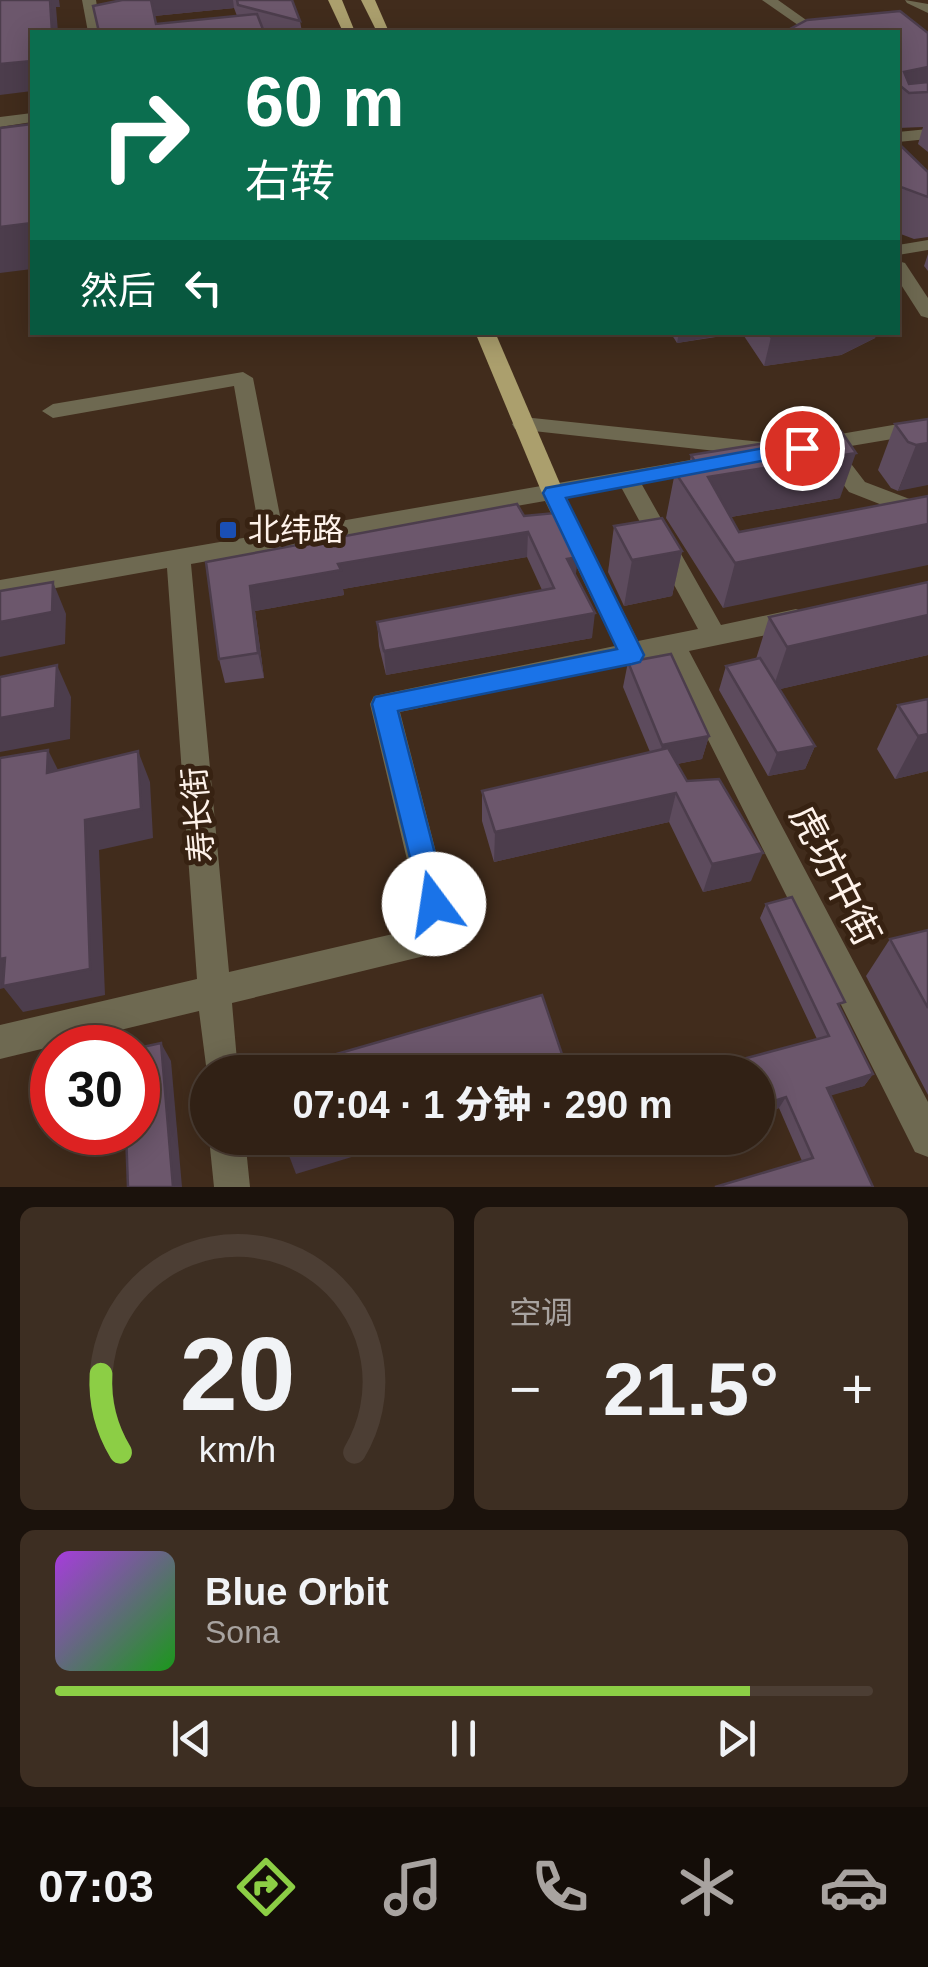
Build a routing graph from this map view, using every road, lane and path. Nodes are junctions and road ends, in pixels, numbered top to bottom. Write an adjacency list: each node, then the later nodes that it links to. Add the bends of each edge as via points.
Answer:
1 (89, 0): 7 (street)
2 (335, 0): 8 (main road)
3 (368, 0): 9 (main road)
4 (769, 0): 10 (street)
5 (912, 0): 6 (street)
6 (928, 9)
7 (95, 30)
8 (349, 30)
9 (382, 30)
10 (813, 30)
11 (30, 118): 12 (street)
12 (0, 122)
13 (928, 134): 14 (street)
14 (900, 138)
15 (928, 246): 16 (street)
16 (900, 250)
17 (900, 271): 18 (street)
18 (928, 312)
19 (486, 335): 21 (main road)
20 (52, 411): 28 (street, via 243,378)
21 (523, 424): 24 (street); 26 (main road)
22 (928, 426): 23 (street)
23 (824, 444): 24 (street); 27 (street, via 857,487)
24 (781, 452): 25 (street)
25 (627, 478): 26 (street); 32 (street)
26 (553, 493): 28 (street); 34 (street)
27 (928, 515)
28 (273, 541): 29 (street)
29 (178, 557): 30 (street); 35 (street, 寿长街)
30 (0, 589)
31 (812, 616): 32 (street)
32 (715, 638): 33 (street)
33 (674, 647): 34 (street); 38 (street, 虎坊中街)
34 (632, 655): 35 (street, via 384,704 442,938)
35 (212, 992): 36 (street); 37 (street, 寿长街)
36 (0, 1042)
37 (218, 1055)
38 (928, 1139)
39 (229, 1155): 40 (street)
40 (232, 1187)

